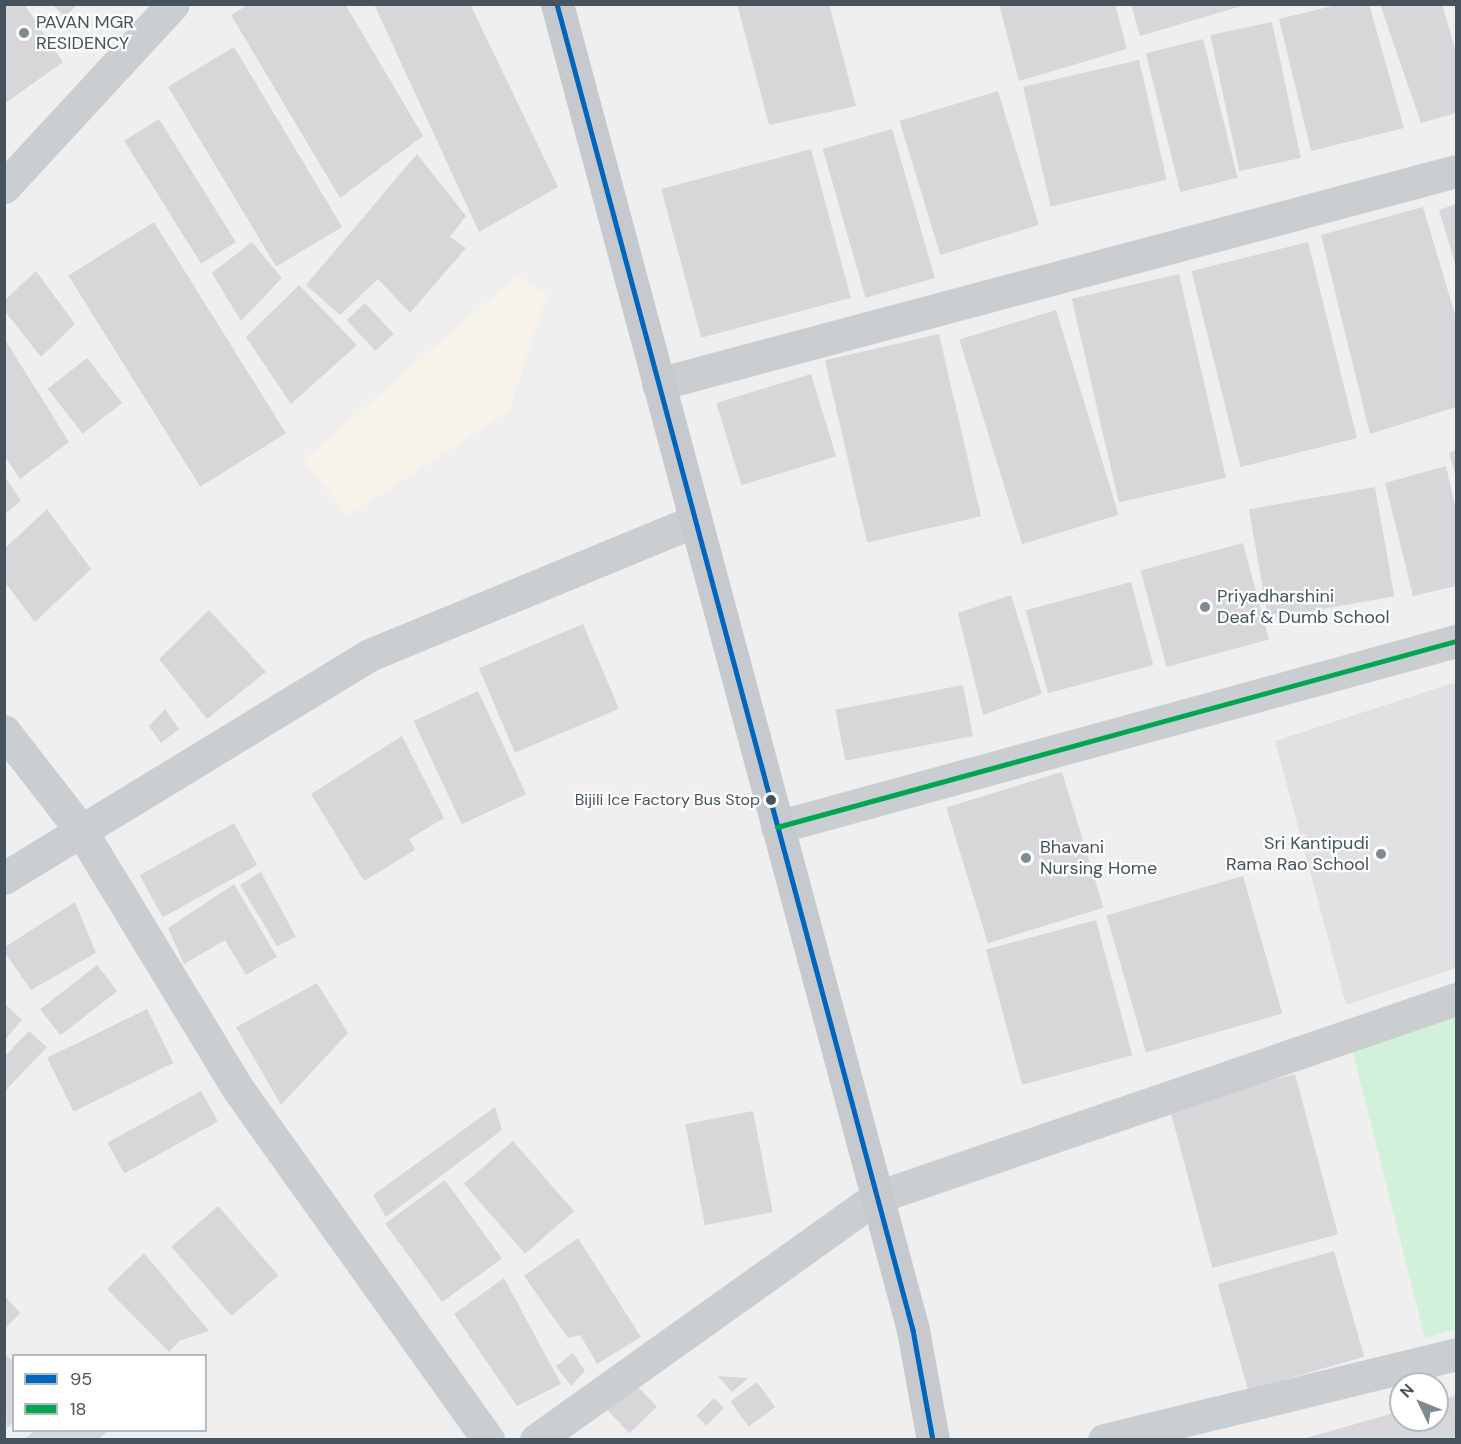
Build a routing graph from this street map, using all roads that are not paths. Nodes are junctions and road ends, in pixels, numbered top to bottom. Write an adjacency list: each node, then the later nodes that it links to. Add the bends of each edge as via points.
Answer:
1 (173, 4): 4 (street)
2 (556, 4): 5 (main road)
3 (1456, 171): 5 (street)
4 (4, 187)
5 (658, 384): 6 (main road)
6 (695, 521): 9 (main road); 10 (street, via 367,656)
7 (1456, 641): 9 (street)
8 (4, 731): 10 (street)
9 (777, 827): 13 (main road)
10 (80, 829): 11 (street); 15 (street, via 238,1089)
11 (4, 878)
12 (1456, 999): 13 (street)
13 (877, 1197): 16 (street); 17 (main road, via 913,1330)
14 (1456, 1354): 18 (street)
15 (488, 1440)
16 (536, 1440)
17 (933, 1440)
18 (1104, 1440)

